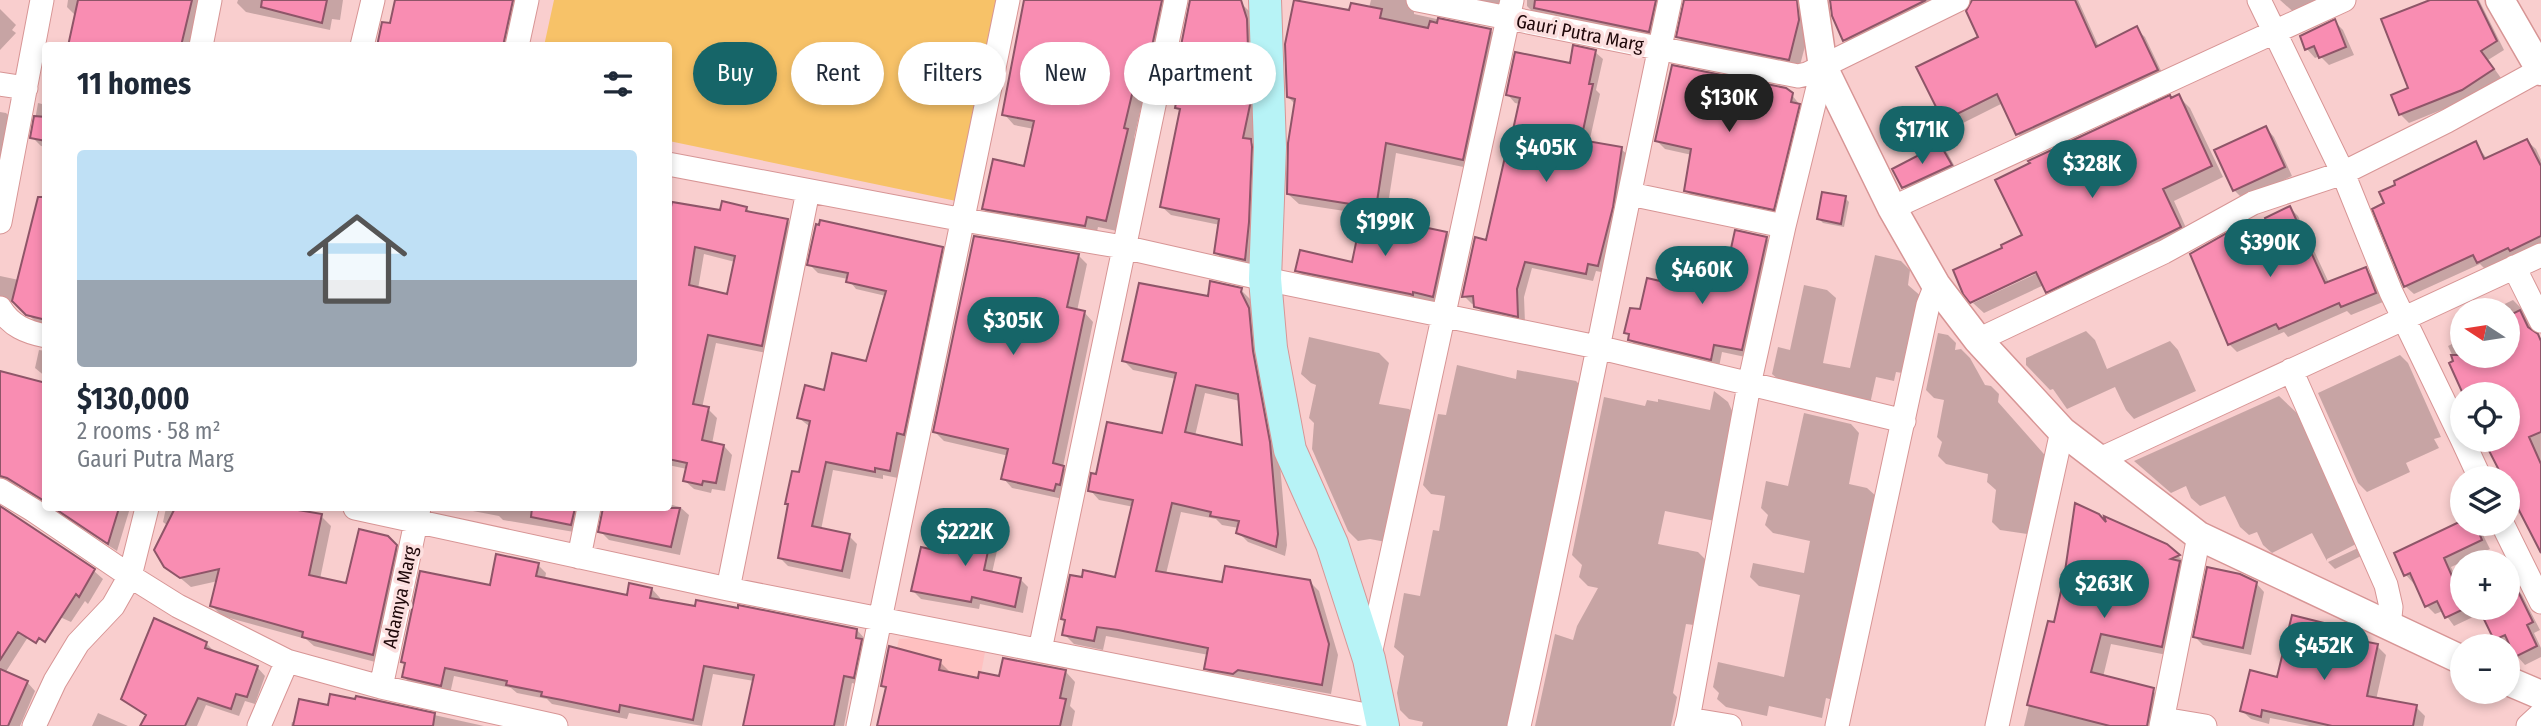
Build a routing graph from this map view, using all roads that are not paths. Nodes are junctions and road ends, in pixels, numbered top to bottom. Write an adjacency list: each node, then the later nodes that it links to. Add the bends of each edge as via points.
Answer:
1 (211, 0): 17 (street)
2 (373, 0): 18 (street)
3 (527, 0): 19 (street)
4 (1008, 0): 31 (street)
5 (1176, 0): 34 (street)
6 (1265, 0): 37 (main road, via 1270,147)
7 (1418, 0): 15 (street, Gauri Putra Marg)
8 (1670, 0): 20 (street)
9 (1813, 0): 21 (street)
10 (1958, 0): 21 (street, Gauri Putra Marg)
11 (2259, 0): 16 (street)
12 (2344, 0): 16 (street)
13 (2500, 0): 22 (street)
14 (38, 3): 24 (street)
15 (1510, 9): 20 (street, Gauri Putra Marg); 40 (street)
16 (2274, 34): 26 (street); 30 (street)
17 (202, 42)
18 (363, 42)
19 (518, 42)
20 (1660, 49): 21 (street, Gauri Putra Marg, via 1791,76); 29 (street)
21 (1823, 66): 30 (street); 33 (street)
22 (2541, 71): 26 (street)
23 (0, 84): 24 (street)
24 (26, 88): 28 (street)
25 (672, 165): 27 (street)
26 (2343, 173): 41 (street); 44 (street, via 2253,204)
27 (808, 191): 31 (street); 61 (street)
28 (3, 192): 32 (street)
29 (1630, 194): 33 (street); 45 (street)
30 (1892, 208): 38 (street)
31 (964, 220): 34 (street); 63 (street)
32 (0, 222)
33 (1784, 226): 47 (street)
34 (1124, 247): 37 (street); 65 (street)
35 (2541, 255): 36 (street)
36 (2514, 267): 41 (street); 42 (street)
37 (1265, 279): 40 (street); 67 (main road, via 1271,348 1290,450 1332,544)
38 (1936, 285): 44 (street); 49 (street)
39 (0, 308): 43 (street, via 6,319 26,332)
40 (1443, 315): 45 (street); 67 (street)
41 (2406, 318): 46 (street); 48 (street)
42 (2541, 321)
43 (42, 335)
44 (1979, 340): 50 (street)
45 (1597, 347): 47 (street); 80 (street)
46 (2291, 370): 51 (street); 64 (street, via 2386,585)
47 (1749, 385): 49 (street); 74 (street)
48 (2450, 413)
49 (1904, 421): 82 (street)
50 (2062, 431): 51 (street); 83 (street)
51 (2098, 460): 57 (street)
52 (0, 490): 60 (street)
53 (146, 511): 60 (street)
54 (386, 511): 56 (street)
55 (588, 511): 59 (street)
56 (418, 514): 59 (street); 70 (street, Adamya Marg)
57 (2199, 536): 64 (street); 75 (street)
58 (2508, 536): 62 (street)
59 (579, 557): 61 (street)
60 (130, 576): 68 (street); 76 (street, via 113,606 78,643)
61 (728, 589): 63 (street)
62 (2541, 602)
63 (882, 618): 65 (street); 79 (street)
64 (2389, 627): 66 (street)
65 (1040, 650): 73 (street)
66 (2450, 655)
67 (1369, 659): 73 (main road)
68 (287, 662): 70 (street); 77 (street)
69 (2520, 686): 71 (street)
70 (381, 687): 78 (street)
71 (2541, 695)
72 (2541, 714): 85 (street)
73 (1382, 722)
74 (1687, 722): 81 (street)
75 (2162, 722): 84 (street)
76 (34, 726)
77 (259, 726)
78 (556, 726)
79 (858, 726)
80 (1519, 726)
81 (1730, 726)
82 (1837, 726)
83 (1997, 726)
84 (2204, 726)
85 (2528, 726)

